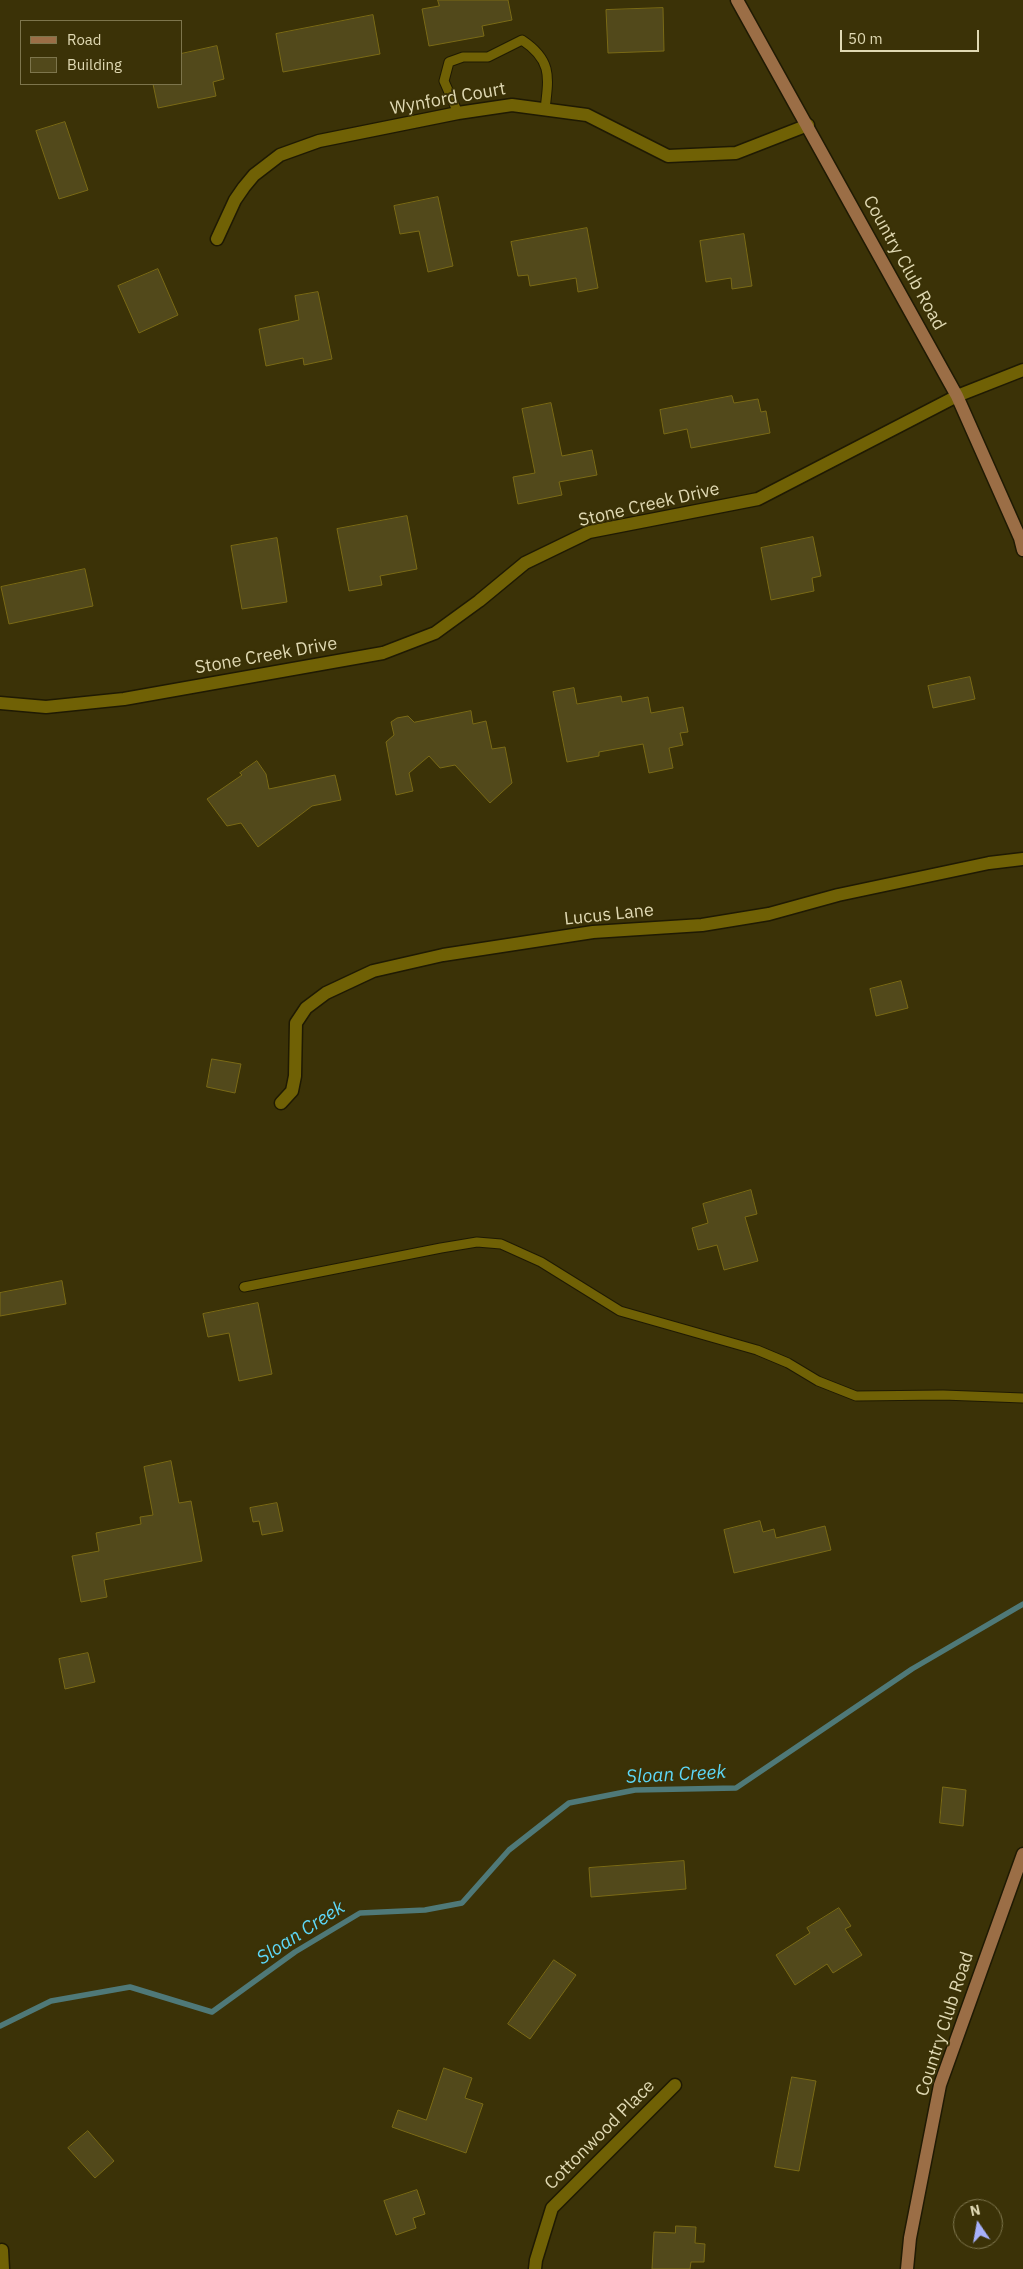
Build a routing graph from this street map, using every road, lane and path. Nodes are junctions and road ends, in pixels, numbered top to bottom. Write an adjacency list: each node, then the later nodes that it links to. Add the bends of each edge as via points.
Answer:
1 (737, 0): 4 (main road, Country Club Road)
2 (545, 109): 3 (street, Wynford Court, via 512,105); 3 (lane, via 547,71 538,50 522,40 488,57 463,57 449,62 444,81); 4 (street, Wynford Court, via 587,115 668,156 736,152)
3 (458, 113): 5 (street, Wynford Court, via 319,141 280,155 260,169 244,187)
4 (808, 125): 7 (main road, Country Club Road)
5 (217, 239)
6 (1023, 370): 7 (street, Stone Creek Drive)
7 (957, 396): 8 (main road, Country Club Road); 9 (street, Stone Creek Drive, via 758,499 589,532 525,563 435,633 383,653 124,699 46,707)
8 (1023, 550)
9 (0, 703)
10 (1023, 859): 11 (street, Lucus Lane, via 989,863 838,895 769,914 702,925 593,932 443,955 373,971 326,993 306,1008 296,1023 292,1091)
11 (281, 1103)
12 (244, 1287): 13 (lane, via 441,1248 477,1242 501,1244 541,1262 620,1311 757,1350 850,1394)
13 (1023, 1398)
14 (1023, 1854): 15 (main road, Country Club Road)
15 (1019, 1878): 20 (main road, Country Club Road, via 940,2085 910,2238)
16 (675, 2085): 19 (street, Cottonwood Place, via 552,2208)
17 (2, 2250): 18 (street)
18 (3, 2269)
19 (535, 2269)
20 (907, 2269)

